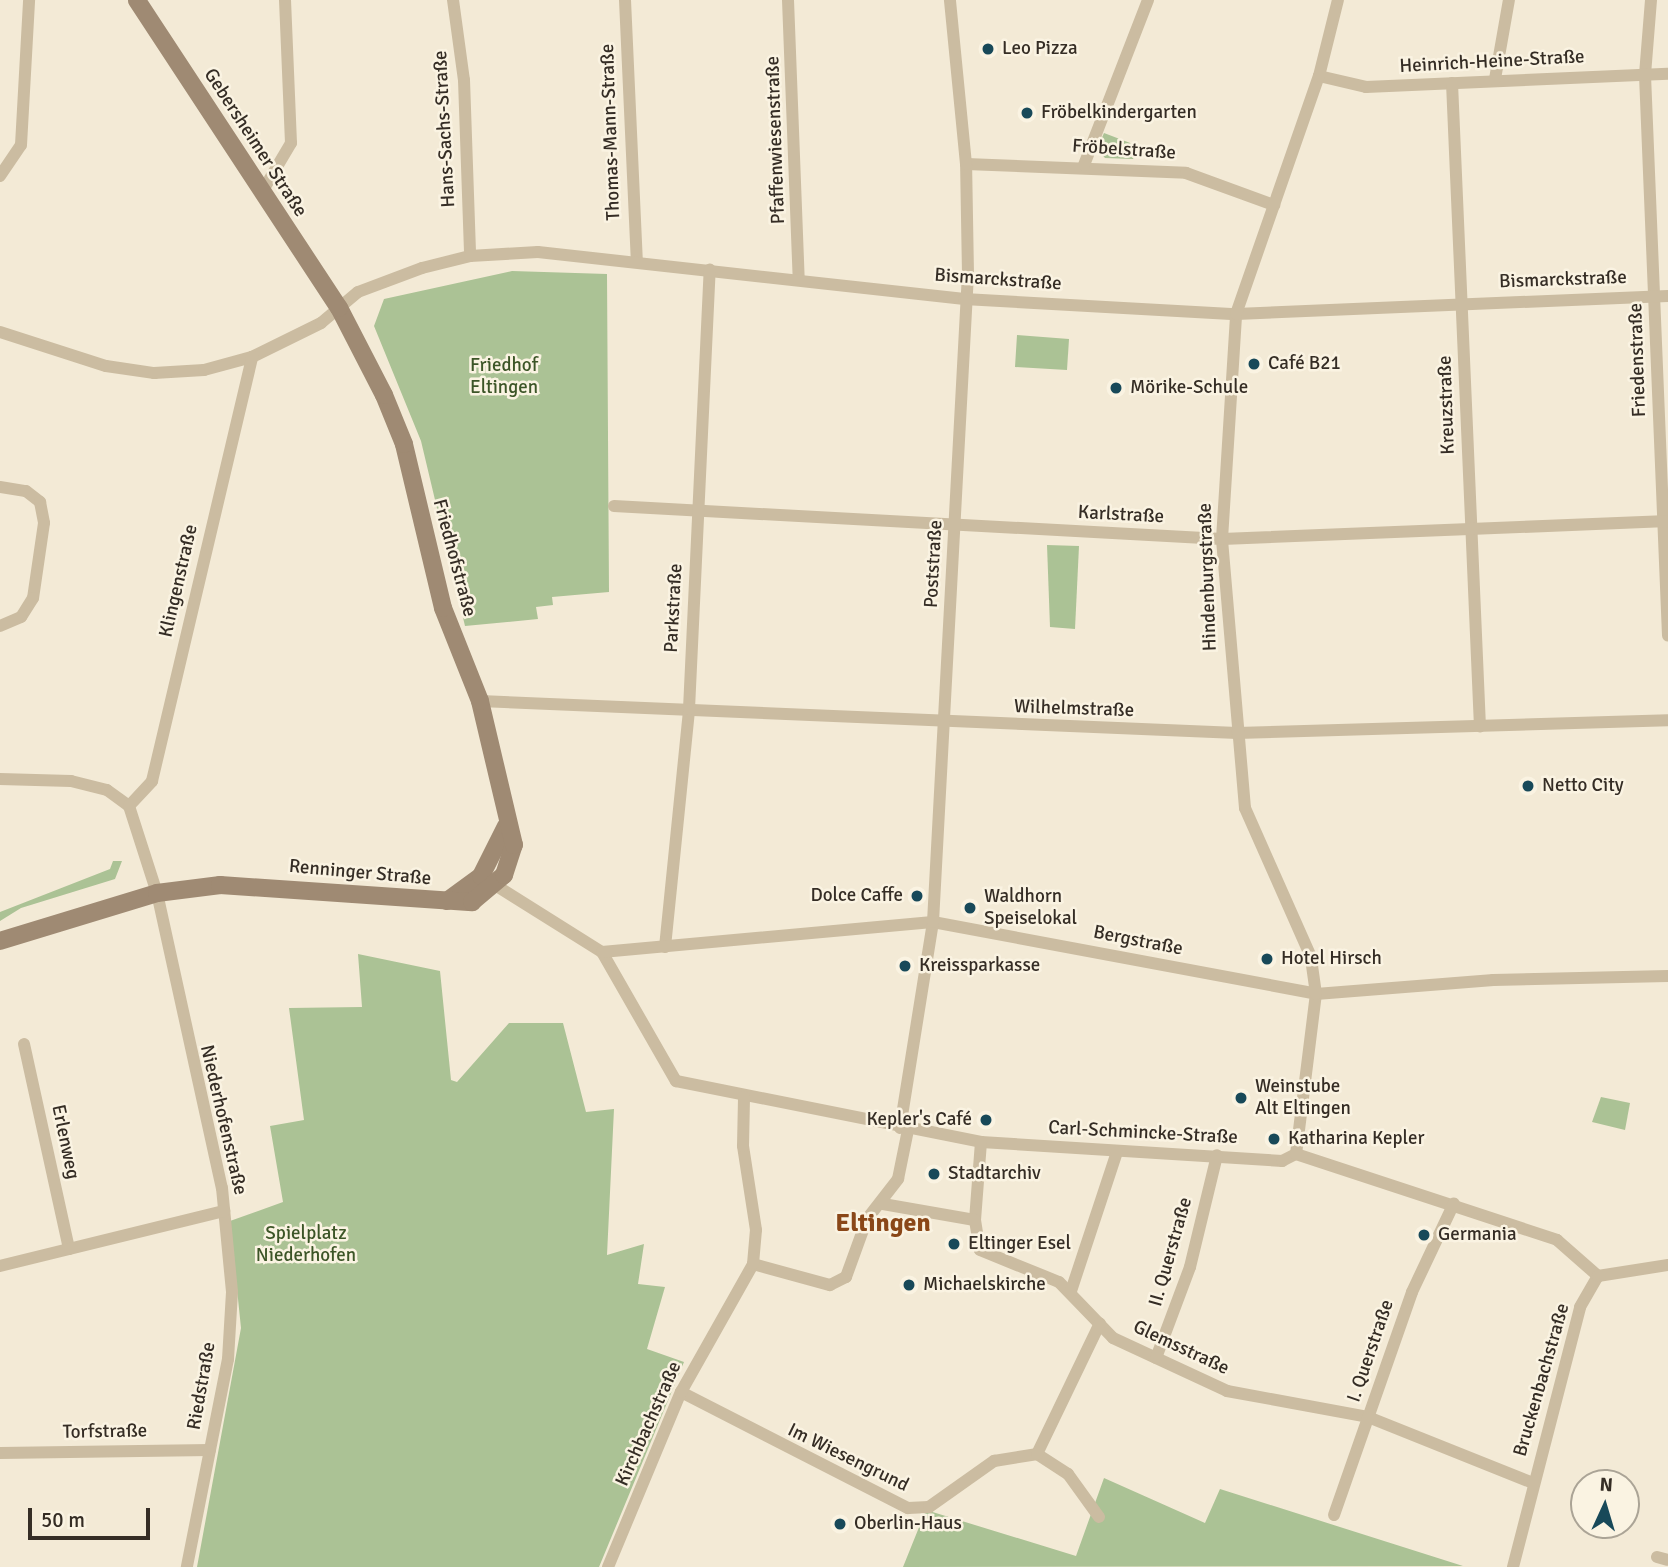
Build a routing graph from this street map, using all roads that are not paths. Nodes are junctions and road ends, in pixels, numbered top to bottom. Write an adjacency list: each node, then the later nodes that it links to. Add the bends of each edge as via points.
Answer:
1 (29, 0): 19 (street, via 21,145)
2 (137, 0): 20 (street, Gebersheimer Straße)
3 (285, 0): 20 (street, via 290,34 285,156)
4 (453, 0): 22 (street, Hans-Sachs-Straße, via 464,80)
5 (625, 0): 23 (street, Thomas-Mann-Straße)
6 (788, 0): 25 (street, Pfaffenwiesenstraße)
7 (950, 0): 17 (street, Poststraße)
8 (1148, 0): 18 (street)
9 (1338, 0): 14 (street, Hindenburgstraße)
10 (1510, 0): 15 (street)
11 (1651, 0): 13 (street, Friedenstraße)
12 (1668, 74): 13 (street, Heinrich-Heine-Straße)
13 (1645, 75): 15 (street, Heinrich-Heine-Straße); 26 (street, Friedenstraße)
14 (1320, 76): 16 (street, Heinrich-Heine-Straße, via 1366,87); 21 (street, Hindenburgstraße)
15 (1495, 79): 16 (street, Heinrich-Heine-Straße)
16 (1452, 83): 28 (street, Kreuzstraße)
17 (966, 164): 18 (street, Fröbelstraße); 27 (street, Poststraße)
18 (1084, 165): 21 (street, Fröbelstraße, via 1186,173)
19 (0, 176)
20 (262, 192): 29 (street, Gebersheimer Straße)
21 (1274, 205): 30 (street, Hindenburgstraße)
22 (470, 256): 23 (street, Bismarckstraße, via 538,252); 29 (street, Bismarckstraße, via 358,292)
23 (637, 262): 24 (street, Bismarckstraße)
24 (710, 270): 25 (street, Bismarckstraße); 35 (street, Parkstraße)
25 (799, 280): 27 (street, Bismarckstraße)
26 (1662, 296): 28 (street, Bismarckstraße); 36 (street, Friedenstraße)
27 (964, 299): 30 (street, Bismarckstraße); 37 (street, Poststraße)
28 (1462, 302): 30 (street, Bismarckstraße); 38 (street, Kreuzstraße)
29 (339, 308): 32 (street, Bismarckstraße); 42 (street, Friedhofstraße, via 404,444 443,608)
30 (1236, 314): 39 (street, Hindenburgstraße)
31 (0, 332): 32 (street, Bismarckstraße, via 75,359 154,373 204,370)
32 (253, 357): 49 (street, Klingenstraße, via 152,780)
33 (0, 487): 40 (street, via 26,491 40,502 44,523 33,598 21,618)
34 (614, 506): 35 (street, Karlstraße)
35 (698, 511): 37 (street, Karlstraße); 43 (street, Parkstraße)
36 (1665, 522): 38 (street, Karlstraße); 41 (street, Friedenstraße)
37 (956, 526): 39 (street, Karlstraße); 45 (street, Poststraße)
38 (1471, 529): 39 (street, Karlstraße); 46 (street, Kreuzstraße)
39 (1222, 539): 47 (street, Hindenburgstraße)
40 (0, 626)
41 (1668, 636)
42 (480, 701): 43 (street, Wilhelmstraße); 50 (street, Friedhofstraße, via 506,827)
43 (689, 709): 45 (street, Wilhelmstraße); 54 (street, Parkstraße)
44 (1668, 720): 46 (street, Wilhelmstraße)
45 (944, 725): 47 (street, Wilhelmstraße); 52 (street, Poststraße)
46 (1480, 726): 47 (street, Wilhelmstraße)
47 (1237, 733): 57 (street, Hindenburgstraße, via 1245,808 1311,957)
48 (0, 779): 49 (street, via 71,781 107,790)
49 (129, 806): 51 (street, Niederhofenstraße)
50 (488, 881): 51 (street, Renninger Straße, via 447,901 220,884); 55 (street)
51 (157, 893): 53 (street, Renninger Straße); 67 (street, Niederhofenstraße)
52 (933, 922): 54 (street, Bergstraße); 57 (street, Bergstraße); 60 (street, Poststraße)
53 (0, 941)
54 (665, 947): 55 (street, Bergstraße)
55 (602, 952): 59 (street, Carl-Schmincke-Straße, via 676,1081)
56 (1668, 976): 57 (street, Bergstraße, via 1493,980)
57 (1316, 994): 63 (street, Hindenburgstraße)
58 (24, 1044): 69 (street, Erlenweg)
59 (744, 1097): 60 (street, Carl-Schmincke-Straße); 70 (street, Kirchbachstraße, via 743,1146 756,1230)
60 (904, 1129): 61 (street, Carl-Schmincke-Straße); 66 (street, Poststraße, via 898,1179)
61 (981, 1142): 62 (street, Carl-Schmincke-Straße); 68 (street, Glemsstraße)
62 (1117, 1152): 64 (street, Carl-Schmincke-Straße); 74 (street)
63 (1296, 1154): 64 (street, Carl-Schmincke-Straße, via 1282,1161); 65 (street, Carl-Schmincke-Straße)
64 (1217, 1155): 76 (street, II. Querstraße, via 1190,1267)
65 (1454, 1203): 73 (street, Carl-Schmincke-Straße, via 1557,1240); 78 (street, I. Querstraße, via 1412,1292)
66 (883, 1205): 68 (street); 70 (street, Poststraße, via 867,1219 846,1278 830,1284)
67 (224, 1211): 69 (street, Niederhofenstraße); 79 (street, Riedstraße, via 232,1328)
68 (975, 1220): 74 (street, Glemsstraße, via 980,1250)
69 (69, 1249): 72 (street, Niederhofenstraße)
70 (752, 1264): 77 (street, Kirchbachstraße)
71 (1668, 1265): 73 (street)
72 (0, 1266)
73 (1598, 1276): 82 (street, Bruckenbachstraße, via 1580,1307)
74 (1071, 1290): 75 (street, Glemsstraße)
75 (1100, 1323): 76 (street, Glemsstraße, via 1113,1338); 81 (street)
76 (1156, 1358): 78 (street, Glemsstraße, via 1227,1391)
77 (681, 1392): 81 (street, Im Wiesengrund, via 908,1508 929,1507 994,1461); 86 (street, Kirchbachstraße)
78 (1368, 1417): 82 (street, Glemsstraße); 83 (street, I. Querstraße)
79 (210, 1450): 80 (street, Torfstraße); 85 (street, Riedstraße)
80 (0, 1453)
81 (1037, 1454): 84 (street, via 1068,1474)
82 (1533, 1483): 87 (street, Bruckenbachstraße)
83 (1334, 1515)
84 (1099, 1517)
85 (187, 1567)
86 (608, 1567)
87 (1513, 1567)

